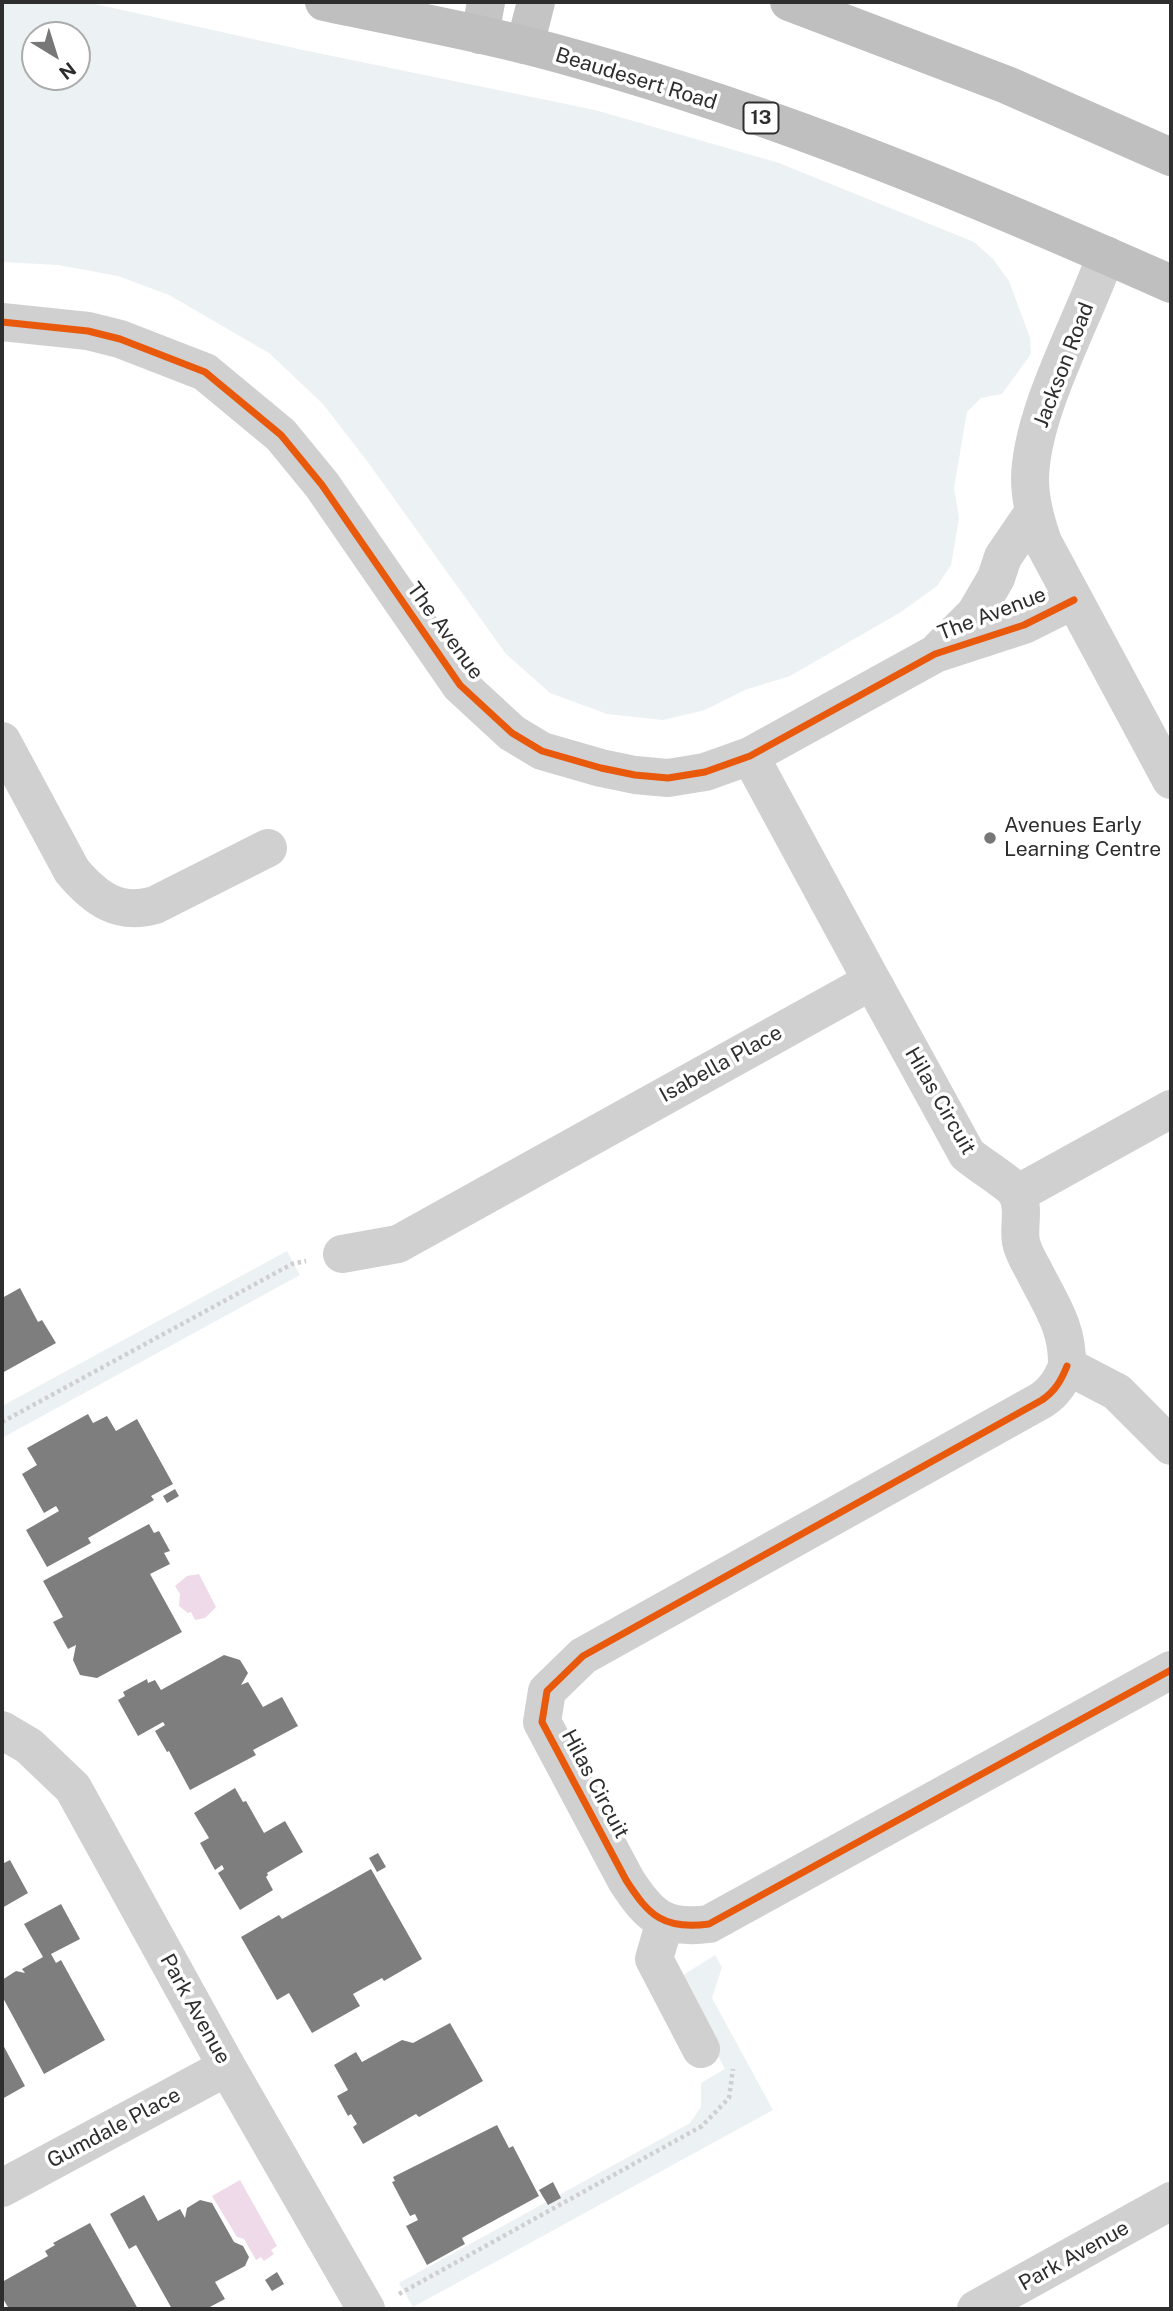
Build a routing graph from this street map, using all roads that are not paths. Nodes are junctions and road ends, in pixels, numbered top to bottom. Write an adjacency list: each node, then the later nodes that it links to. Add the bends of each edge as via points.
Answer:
1 (324, 2): 4 (highway, Beaudesert Road / 13)
2 (536, 2): 5 (main road)
3 (789, 2): 6 (highway, via 1007,85)
4 (483, 18): 5 (highway, Beaudesert Road / 13)
5 (525, 45): 7 (highway, Beaudesert Road / 13, via 783,125)
6 (1171, 157)
7 (1107, 255): 8 (highway, Beaudesert Road / 13); 10 (street, Jackson Road, via 1035,442 1030,479)
8 (1171, 284)
9 (2, 322): 14 (street, The Avenue, via 88,331 205,372 281,435 460,685 512,733 542,751 635,775 668,778 705,772)
10 (1033, 513): 11 (street, Jackson Road); 12 (street, via 1003,557 975,614)
11 (1074, 600): 12 (street, The Avenue, via 1024,625); 15 (street, Jackson Road)
12 (935, 654): 14 (street, The Avenue)
13 (2, 741): 16 (street, via 72,871 85,887 123,909 155,905)
14 (750, 756): 17 (street)
15 (1171, 780)
16 (268, 848)
17 (872, 981): 19 (street, Hilas Circuit, via 967,1154); 20 (street, Isabella Place, via 398,1244)
18 (1171, 1109): 19 (street)
19 (1017, 1194): 21 (street, via 1021,1241 1068,1343)
20 (342, 1254)
21 (1067, 1366): 22 (street, via 1117,1392); 25 (street, Hilas Circuit, via 1058,1385 1042,1401 583,1656 547,1691 542,1721 559,1755 640,1902)
22 (1171, 1446)
23 (1171, 1670): 25 (street, via 709,1924 680,1926)
24 (2, 1730): 27 (street, Park Avenue, via 29,1746 73,1788)
25 (665, 1921): 26 (street, via 654,1959)
26 (716, 2055)
27 (227, 2067): 28 (street, Gumdale Place); 30 (street, Park Avenue)
28 (2, 2188)
29 (1171, 2201): 31 (street, Park Avenue)
30 (380, 2303)
31 (976, 2309)

